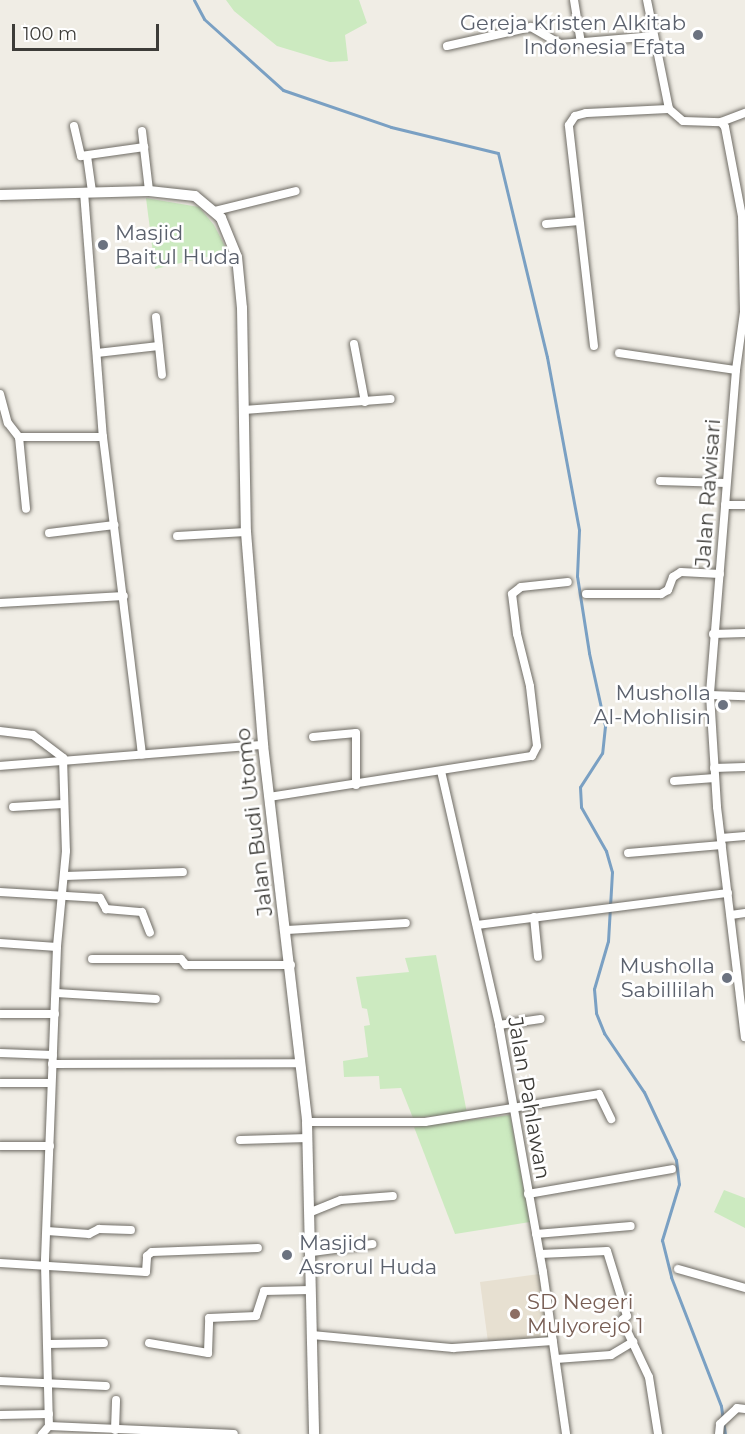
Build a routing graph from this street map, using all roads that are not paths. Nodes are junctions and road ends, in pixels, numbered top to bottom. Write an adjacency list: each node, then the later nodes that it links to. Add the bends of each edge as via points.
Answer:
1 (574, 0): 4 (street)
2 (647, 0): 3 (street)
3 (654, 36): 4 (street); 6 (street)
4 (581, 43): 5 (street, via 555,43 531,27)
5 (447, 46)
6 (669, 109): 8 (street, via 683,121); 18 (street, via 586,113 571,120)
7 (745, 113): 8 (street)
8 (721, 122): 20 (street, Jalan Rawisari, via 735,170)
9 (74, 126): 12 (street, via 81,156)
10 (142, 131): 11 (street)
11 (144, 147): 12 (street); 13 (street)
12 (87, 156): 15 (street)
13 (149, 191): 15 (street); 17 (street, via 195,196)
14 (296, 191): 17 (street)
15 (88, 192): 16 (street); 26 (street)
16 (0, 195)
17 (215, 211): 33 (street, Jalan Budi Utomo, via 228,232 239,272)
18 (579, 220): 19 (street); 25 (street)
19 (546, 224)
20 (745, 243): 21 (street, Jalan Rawisari)
21 (745, 312): 28 (street, Jalan Rawisari)
22 (156, 317): 24 (street)
23 (354, 344): 32 (street)
24 (159, 346): 26 (street); 29 (street)
25 (594, 346)
26 (97, 352): 35 (street)
27 (619, 353): 28 (street)
28 (736, 370): 37 (street, Jalan Rawisari)
29 (162, 375)
30 (0, 394): 34 (street, via 8,423)
31 (392, 399): 32 (street)
32 (365, 402): 33 (street)
33 (244, 410): 42 (street, Jalan Budi Utomo)
34 (19, 437): 35 (street); 40 (street)
35 (102, 437): 41 (street)
36 (660, 481): 37 (street)
37 (726, 483): 38 (street, Jalan Rawisari)
38 (725, 505): 39 (street); 45 (street, Jalan Rawisari)
39 (745, 505)
40 (26, 509)
41 (115, 525): 43 (street); 48 (street)
42 (246, 532): 44 (street); 56 (street, Jalan Budi Utomo)
43 (49, 533)
44 (177, 536)
45 (720, 574): 47 (street, via 681,572 661,594); 51 (street, Jalan Rawisari)
46 (568, 582): 62 (street, via 520,587 512,594 517,634 531,686 536,752 523,760)
47 (586, 594)
48 (124, 596): 49 (street); 57 (street)
49 (0, 603)
50 (745, 633): 51 (street)
51 (713, 634): 52 (street, Jalan Rawisari)
52 (711, 695): 53 (street); 61 (street, Jalan Rawisari)
53 (745, 696)
54 (0, 731): 58 (street, via 33,735)
55 (313, 737): 65 (street, via 356,733)
56 (263, 745): 57 (street); 66 (street, Jalan Budi Utomo)
57 (142, 755): 58 (street)
58 (63, 758): 59 (street, via 41,765); 67 (street)
59 (0, 766)
60 (745, 767): 61 (street)
61 (714, 768): 63 (street, Jalan Rawisari)
62 (441, 771): 65 (street); 81 (street, Jalan Pahlawan)
63 (715, 778): 64 (street); 70 (street, Jalan Rawisari)
64 (674, 781)
65 (356, 785): 66 (street)
66 (269, 797): 82 (street, Jalan Budi Utomo)
67 (63, 804): 68 (street); 73 (street)
68 (13, 807)
69 (745, 836): 70 (street)
70 (722, 841): 71 (street); 75 (street, Jalan Rawisari)
71 (628, 854)
72 (183, 872): 73 (street)
73 (65, 876): 76 (street)
74 (0, 892): 76 (street)
75 (728, 893): 78 (street, Jalan Rawisari); 79 (street)
76 (61, 898): 83 (street, via 100,898 106,909 142,912); 85 (street)
77 (745, 913): 78 (street)
78 (731, 915): 89 (street, Jalan Rawisari)
79 (534, 917): 81 (street); 86 (street)
80 (405, 923): 82 (street)
81 (477, 925): 95 (street, Jalan Pahlawan)
82 (287, 930): 88 (street, Jalan Budi Utomo)
83 (150, 933)
84 (0, 943): 85 (street)
85 (57, 947): 90 (street)
86 (538, 957)
87 (92, 959): 88 (street, via 182,959 186,966)
88 (291, 965): 99 (street, Jalan Budi Utomo)
89 (742, 981): 96 (street, Jalan Rawisari)
90 (56, 993): 91 (street); 93 (street)
91 (156, 999)
92 (0, 1014): 93 (street)
93 (55, 1014): 98 (street)
94 (541, 1019): 95 (street)
95 (499, 1025): 102 (street, Jalan Pahlawan)
96 (745, 1037)
97 (0, 1053): 98 (street)
98 (52, 1059): 99 (street); 101 (street)
99 (302, 1063): 104 (street, Jalan Budi Utomo)
100 (0, 1083): 101 (street)
101 (51, 1083): 108 (street)
102 (514, 1110): 103 (street, via 598,1094); 104 (street, via 415,1123); 110 (street, Jalan Pahlawan)
103 (611, 1119)
104 (307, 1122): 105 (street, Jalan Budi Utomo)
105 (308, 1138): 106 (street); 112 (street, Jalan Budi Utomo)
106 (240, 1140)
107 (0, 1146): 108 (street)
108 (50, 1146): 115 (street)
109 (672, 1168): 110 (street)
110 (528, 1194): 116 (street, Jalan Pahlawan)
111 (393, 1196): 112 (street, via 341,1200)
112 (311, 1212): 119 (street, Jalan Budi Utomo)
113 (631, 1226): 116 (street)
114 (131, 1230): 115 (street, via 99,1229 89,1234)
115 (47, 1231): 122 (street)
116 (536, 1234): 120 (street, Jalan Pahlawan)
117 (372, 1244): 119 (street)
118 (258, 1248): 122 (street, via 152,1252 147,1256 146,1272)
119 (312, 1252): 125 (street, Jalan Budi Utomo)
120 (540, 1254): 127 (street, Jalan Pahlawan); 128 (street, via 607,1251 627,1316 622,1320)
121 (0, 1263): 122 (street)
122 (45, 1264): 131 (street)
123 (678, 1269): 124 (street)
124 (745, 1288)
125 (311, 1290): 126 (street, Jalan Budi Utomo); 130 (street, via 264,1291 256,1316 209,1318 208,1353)
126 (312, 1335): 127 (street, via 453,1348); 146 (street, Jalan Budi Utomo)
127 (553, 1341): 132 (street, Jalan Pahlawan)
128 (633, 1342): 132 (street, via 612,1355); 148 (street, via 651,1387)
129 (104, 1343): 131 (street)
130 (149, 1343)
131 (48, 1344): 134 (street)
132 (556, 1359): 147 (street, Jalan Pahlawan)
133 (0, 1381): 134 (street)
134 (50, 1382): 135 (street); 139 (street)
135 (106, 1386)
136 (116, 1400): 141 (street)
137 (745, 1409): 149 (street, via 737,1408 720,1424)
138 (0, 1414): 139 (street)
139 (49, 1414): 140 (street)
140 (49, 1426): 141 (street); 144 (street)
141 (115, 1430): 142 (street)
142 (135, 1433): 143 (street)
143 (178, 1433): 145 (street)
144 (42, 1434)
145 (234, 1434)
146 (314, 1434)
147 (566, 1434)
148 (658, 1434)
149 (719, 1434)

